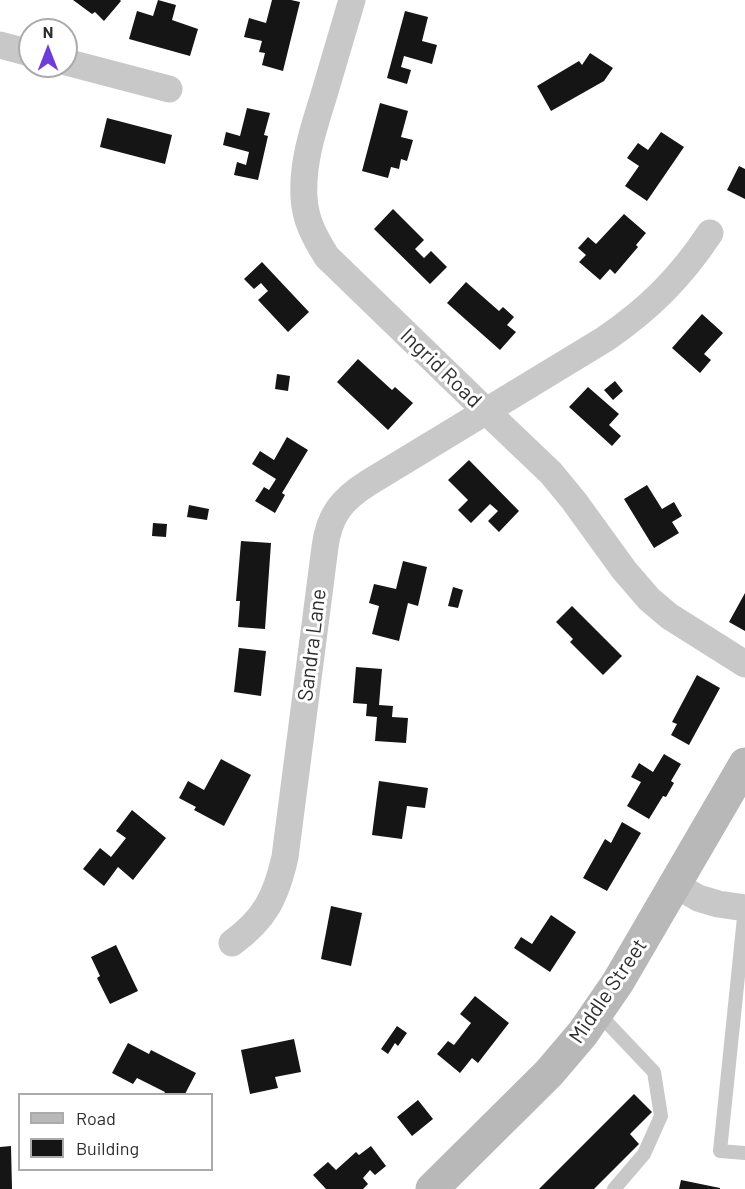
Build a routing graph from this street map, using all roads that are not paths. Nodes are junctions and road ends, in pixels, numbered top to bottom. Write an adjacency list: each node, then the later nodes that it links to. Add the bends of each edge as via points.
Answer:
1 (352, 0): 7 (street, Ingrid Road, via 311,137 304,173 308,223 327,257)
2 (0, 45): 3 (street)
3 (18, 50)
4 (78, 65): 5 (street)
5 (169, 89)
6 (710, 233): 7 (street, Sandra Lane, via 671,284 631,320)
7 (486, 411): 8 (street, Ingrid Road, via 551,472 649,599); 12 (street, Sandra Lane, via 355,492 331,522 324,547 281,878 258,920)
8 (745, 664)
9 (745, 764): 10 (main road, Middle Street)
10 (676, 885): 11 (street, via 698,898); 13 (main road, Middle Street)
11 (745, 908): 14 (lane, via 720,1151)
12 (232, 943)
13 (598, 1013): 15 (main road, Middle Street, via 549,1073); 16 (lane, via 654,1072 661,1116 644,1154)
14 (745, 1153)
15 (432, 1189)
16 (614, 1189)

